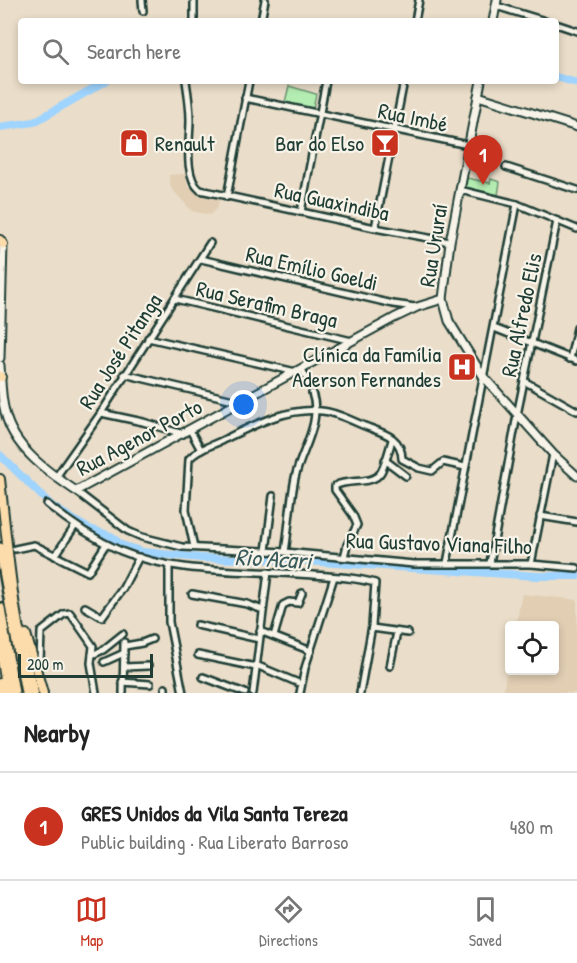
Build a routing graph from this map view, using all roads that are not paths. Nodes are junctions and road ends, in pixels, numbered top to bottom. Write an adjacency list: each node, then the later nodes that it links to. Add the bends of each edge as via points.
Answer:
1 (142, 0): 6 (street)
2 (194, 0): 7 (street)
3 (265, 0): 8 (street)
4 (419, 0): 9 (street)
5 (496, 3): 10 (street); 11 (street)
6 (143, 11)
7 (194, 18)
8 (262, 18)
9 (416, 18)
10 (494, 18)
11 (537, 18)
12 (559, 25): 13 (street)
13 (577, 31)
14 (186, 84): 28 (street, Rua Guaxindiba, via 188,151 195,185)
15 (248, 84): 20 (street)
16 (325, 84): 21 (street)
17 (403, 84): 23 (street)
18 (480, 84): 19 (street, Rua Ururaí)
19 (478, 96): 22 (street); 24 (street, Rua Ururaí)
20 (245, 98): 21 (street, Rua Imbé); 28 (street)
21 (320, 114): 23 (street, Rua Imbé); 30 (street)
22 (577, 127)
23 (394, 130): 24 (street, Rua Imbé); 32 (street)
24 (468, 145): 26 (street, Rua Ururaí)
25 (506, 167): 27 (street)
26 (460, 190): 29 (street); 35 (street, Rua Ururaí)
27 (577, 190)
28 (227, 197): 30 (street, Rua Guaxindiba)
29 (517, 204): 31 (street); 41 (street)
30 (301, 212): 32 (street, Rua Guaxindiba)
31 (557, 221): 33 (street); 45 (street, Rua Alfredo Elis)
32 (375, 228): 35 (street, Rua Guaxindiba)
33 (577, 229)
34 (2, 242): 47 (street)
35 (450, 242): 39 (street, Rua Ururaí)
36 (210, 243): 37 (street, Rua José Pitanga)
37 (201, 259): 38 (street, Rua José Pitanga); 40 (street, Rua Emílio Goeldi)
38 (175, 299): 43 (street, Rua José Pitanga); 44 (street, Rua Serafim Braga)
39 (443, 299): 40 (street, Rua Agenor Porto); 50 (street, Rua Ururaí, via 449,321)
40 (417, 307): 44 (street, Rua Agenor Porto)
41 (494, 328): 45 (street); 46 (street)
42 (577, 328): 48 (street)
43 (148, 338): 52 (street); 53 (street, Rua José Pitanga)
44 (352, 341): 52 (street, Rua Agenor Porto)
45 (532, 344): 48 (street); 56 (street, Rua Alfredo Elis)
46 (488, 356): 50 (street); 54 (street)
47 (0, 358)
48 (570, 359): 49 (street)
49 (577, 361)
50 (474, 363): 54 (street, Rua Ururaí)
51 (0, 365): 55 (street, Rua Gustavo Viana Filho)
52 (299, 370): 57 (street); 59 (street, Rua Agenor Porto)
53 (124, 374): 59 (street); 62 (street, Rua José Pitanga)
54 (483, 376): 63 (street, Rua Ururaí); 70 (street)
55 (0, 377): 73 (street, Rua Gustavo Viana Filho, via 9,423 33,458)
56 (524, 381): 61 (street); 63 (street, Rua Alfredo Elis)
57 (309, 384)
58 (312, 393): 60 (street)
59 (243, 402): 64 (street, Rua Agenor Porto)
60 (314, 411): 66 (street, via 391,435); 67 (street, via 250,426); 86 (street, via 313,429 294,481)
61 (577, 411)
62 (101, 413): 65 (street); 73 (street, Rua José Pitanga)
63 (517, 415): 68 (street, Rua Ururaí); 91 (street, Rua Alfredo Elis)
64 (190, 430): 65 (street, Rua Agenor Porto); 67 (street)
65 (183, 434): 75 (street, Rua Agenor Porto)
66 (392, 440): 69 (street); 70 (street, via 402,450 402,459 419,468 432,471 443,462)
67 (201, 450): 82 (street, via 188,462 186,510)
68 (553, 454): 72 (street, Rua Ururaí); 78 (street)
69 (385, 460): 71 (street); 89 (street, via 374,478 336,486 357,525)
70 (465, 467): 90 (street)
71 (406, 476)
72 (577, 476)
73 (56, 477): 75 (street, Rua Gustavo Viana Filho)
74 (0, 479): 99 (main road)
75 (76, 491): 82 (street, Rua Gustavo Viana Filho, via 128,531)
76 (273, 496): 85 (street)
77 (47, 504): 80 (street)
78 (540, 516): 79 (street); 92 (street)
79 (577, 522)
80 (75, 526): 81 (street); 87 (street)
81 (106, 544): 87 (street, via 90,571); 88 (street)
82 (194, 548): 85 (street, Rua Gustavo Viana Filho)
83 (0, 549): 132 (highway)
84 (15, 549): 87 (street, via 33,545)
85 (266, 552): 86 (street, Rua Gustavo Viana Filho)
86 (285, 552): 89 (street, Rua Gustavo Viana Filho)
87 (56, 556)
88 (138, 557): 93 (street); 101 (street, via 102,617)
89 (344, 557): 90 (street, Rua Gustavo Viana Filho)
90 (447, 563): 91 (street, Rua Gustavo Viana Filho)
91 (490, 563): 92 (street, Rua Gustavo Viana Filho)
92 (531, 564): 94 (street, Rua Gustavo Viana Filho)
93 (169, 565): 95 (street); 137 (street, via 169,622)
94 (577, 568)
95 (268, 572): 96 (street); 102 (street)
96 (334, 577): 104 (street, via 376,585); 114 (street)
97 (302, 593): 109 (street, via 298,603 283,605)
98 (192, 594): 102 (street)
99 (14, 598): 122 (main road); 133 (main road)
100 (0, 608): 131 (highway)
101 (85, 608)
102 (263, 610): 105 (street)
103 (197, 625): 111 (street)
104 (372, 628): 106 (street); 142 (street)
105 (260, 631): 109 (street); 111 (street)
106 (397, 632): 107 (street); 120 (street)
107 (408, 633)
108 (123, 634): 115 (street)
109 (274, 636): 114 (street)
110 (152, 639): 113 (street)
111 (259, 639): 119 (street)
112 (0, 647): 130 (main road)
113 (124, 647): 117 (street); 121 (street)
114 (310, 651): 127 (street)
115 (92, 655): 122 (street, via 91,642 70,613 64,614 41,632); 135 (street)
116 (198, 655): 119 (street)
117 (104, 662)
118 (148, 666): 121 (street)
119 (256, 666): 127 (street); 140 (street)
120 (390, 666)
121 (124, 667): 124 (street)
122 (37, 672): 134 (main road)
123 (203, 677): 128 (street)
124 (122, 682): 126 (street); 136 (street)
125 (0, 683): 129 (main road)
126 (150, 684)
127 (301, 684): 141 (street)
128 (227, 686): 138 (street); 139 (street)
129 (1, 693)
130 (7, 693)
131 (14, 693)
132 (26, 693)
133 (34, 693)
134 (43, 693)
135 (96, 693)
136 (123, 693)
137 (183, 693)
138 (225, 693)
139 (245, 693)
140 (253, 693)
141 (300, 693)
142 (360, 693)

